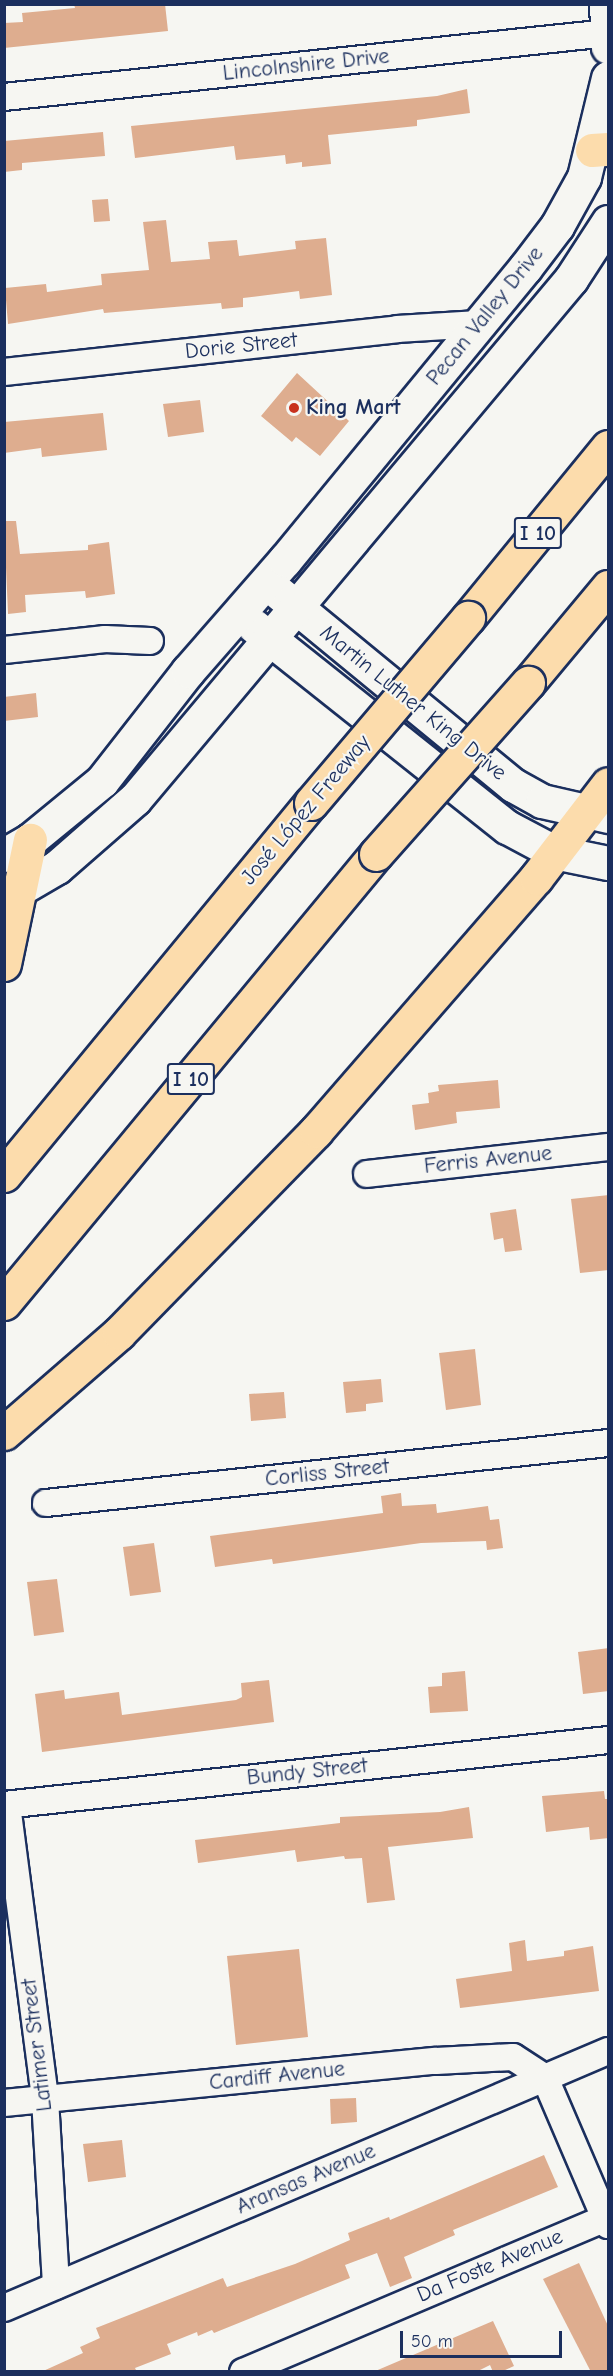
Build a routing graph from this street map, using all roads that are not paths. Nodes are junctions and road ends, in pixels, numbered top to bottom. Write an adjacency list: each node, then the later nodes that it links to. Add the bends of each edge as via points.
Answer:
1 (607, 28): 3 (street, Lincolnshire Drive)
2 (609, 78): 4 (main road, Pecan Valley Drive)
3 (4, 97)
4 (600, 149): 6 (main road, Pecan Valley Drive, via 557,226)
5 (609, 222): 11 (main road, Pecan Valley Drive, via 571,279)
6 (479, 324): 7 (street, Dorie Street, via 386,330); 9 (main road, Pecan Valley Drive)
7 (4, 372)
8 (609, 447): 25 (highway, José López Freeway / I 10, bridge)
9 (266, 583): 11 (main road, Martin Luther King Drive); 12 (main road)
10 (609, 587): 26 (highway, I 10, bridge, via 376,854)
11 (297, 608): 13 (main road, Pecan Valley Drive); 17 (main road, Martin Luther King Drive, via 513,784 542,801)
12 (239, 613): 13 (main road, Martin Luther King Drive); 18 (main road, via 102,781)
13 (270, 639): 19 (main road, Martin Luther King Drive, via 487,813); 21 (main road, via 135,799 57,867)
14 (150, 641): 15 (street, via 105,639)
15 (4, 650)
16 (609, 784): 17 (highway)
17 (596, 814): 19 (highway)
18 (17, 848): 21 (highway)
19 (554, 852): 20 (main road, Martin Luther King Drive); 27 (highway, via 316,1131 119,1333)
20 (609, 863)
21 (12, 894): 22 (highway)
22 (4, 964)
23 (609, 1147): 24 (street, Ferris Avenue)
24 (367, 1174)
25 (4, 1175)
26 (4, 1303)
27 (4, 1433)
28 (609, 1443): 29 (street, Corliss Street)
29 (46, 1503)
30 (609, 1740): 31 (street, Bundy Street)
31 (6, 1805): 34 (street, Latimer Street)
32 (609, 2051): 33 (street, Aransas Avenue)
33 (544, 2078): 34 (street, Cardiff Avenue, via 513,2057); 36 (street); 37 (street, Aransas Avenue)
34 (45, 2099): 35 (street, Cardiff Avenue); 37 (street, Latimer Street)
35 (4, 2103)
36 (607, 2221): 39 (street, Da Foste Avenue)
37 (56, 2286): 38 (street, Aransas Avenue)
38 (4, 2308)
39 (243, 2372)

